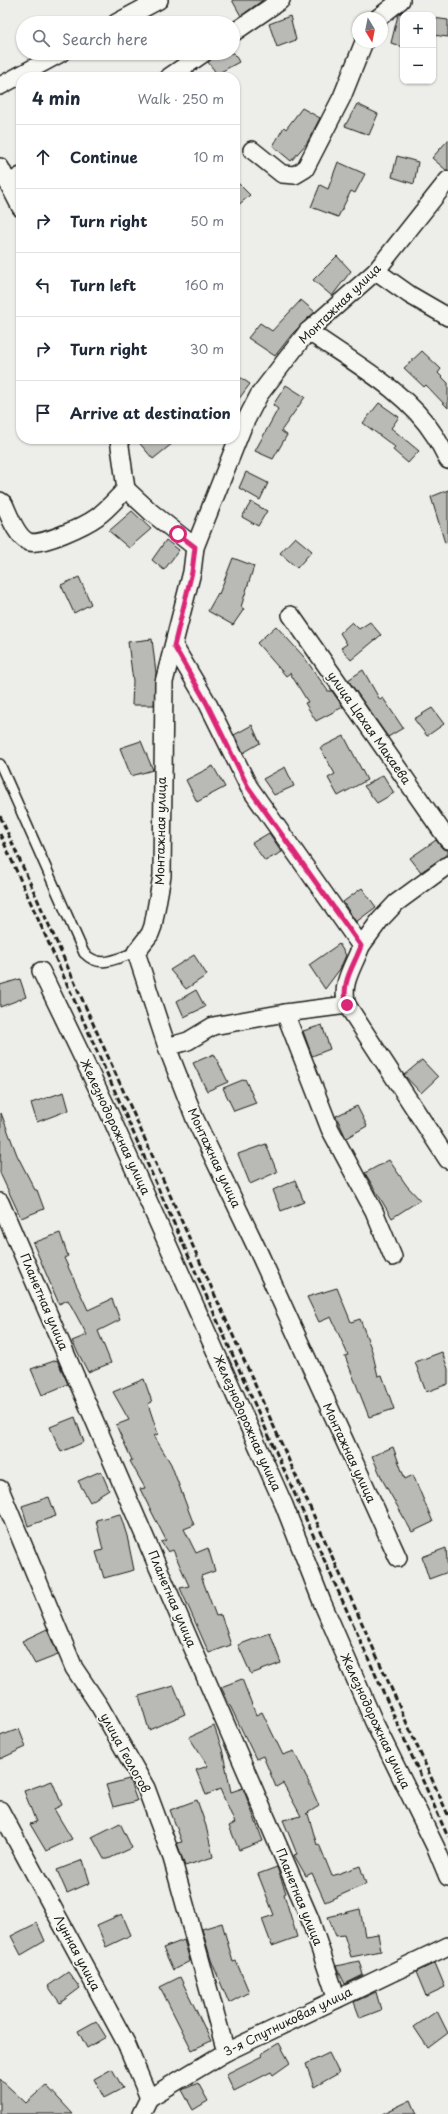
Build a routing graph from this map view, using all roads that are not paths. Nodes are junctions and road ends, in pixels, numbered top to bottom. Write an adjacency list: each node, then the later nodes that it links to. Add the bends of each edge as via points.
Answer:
1 (159, 0): 5 (street)
2 (281, 0): 6 (street)
3 (401, 0): 4 (street)
4 (386, 12)
5 (129, 16)
6 (240, 28)
7 (362, 48): 14 (street, via 342,98 305,169 296,175 282,174)
8 (48, 60): 10 (street)
9 (194, 60): 11 (street)
10 (26, 72)
11 (176, 72)
12 (16, 77): 13 (street)
13 (0, 86)
14 (252, 150)
15 (0, 167): 16 (street)
16 (15, 179)
17 (448, 180): 18 (street, Монтажная улица)
18 (376, 271): 19 (street); 20 (street, Монтажная улица)
19 (448, 317)
20 (308, 331): 21 (street, Монтажная улица, via 258,395); 24 (street, via 375,377 407,403 435,435)
21 (240, 434)
22 (120, 444): 25 (street)
23 (236, 444): 27 (street, Монтажная улица)
24 (448, 460)
25 (126, 489): 26 (street, via 97,517 41,542 29,542 20,535); 27 (street)
26 (0, 501)
27 (195, 547): 29 (street, Монтажная улица, via 192,572)
28 (291, 615): 31 (street, улица Цахая Макаева)
29 (174, 646): 33 (street, via 206,702 248,787); 34 (street, Монтажная улица, via 164,682 162,876 153,926)
30 (0, 764): 34 (lane, via 84,953 92,961 102,963)
31 (448, 840)
32 (448, 865): 33 (street, via 396,903)
33 (361, 946): 36 (street, via 346,984 344,994)
34 (136, 952): 38 (street, Монтажная улица)
35 (41, 971): 45 (street, Железнодорожная улица, via 110,1114 284,1505 322,1602 374,1722)
36 (347, 1005): 37 (street); 39 (street)
37 (285, 1012): 38 (street, via 213,1026 188,1041); 41 (street, via 330,1129 374,1211)
38 (167, 1047): 43 (street, Монтажная улица, via 195,1119)
39 (448, 1160)
40 (0, 1202): 47 (street, Планетная улица, via 310,1919)
41 (393, 1257)
42 (0, 1490): 48 (street, улица Геологов, via 74,1668 100,1706 146,1788 172,1858)
43 (398, 1558)
44 (0, 1810): 49 (street, Лунная улица, via 126,2042)
45 (448, 1877)
46 (448, 1946): 47 (street, 3-я Спутниковая улица)
47 (337, 1999): 48 (street, 3-я Спутниковая улица)
48 (226, 2052): 49 (street, 3-я Спутниковая улица)
49 (149, 2098): 50 (street)
50 (141, 2114)

